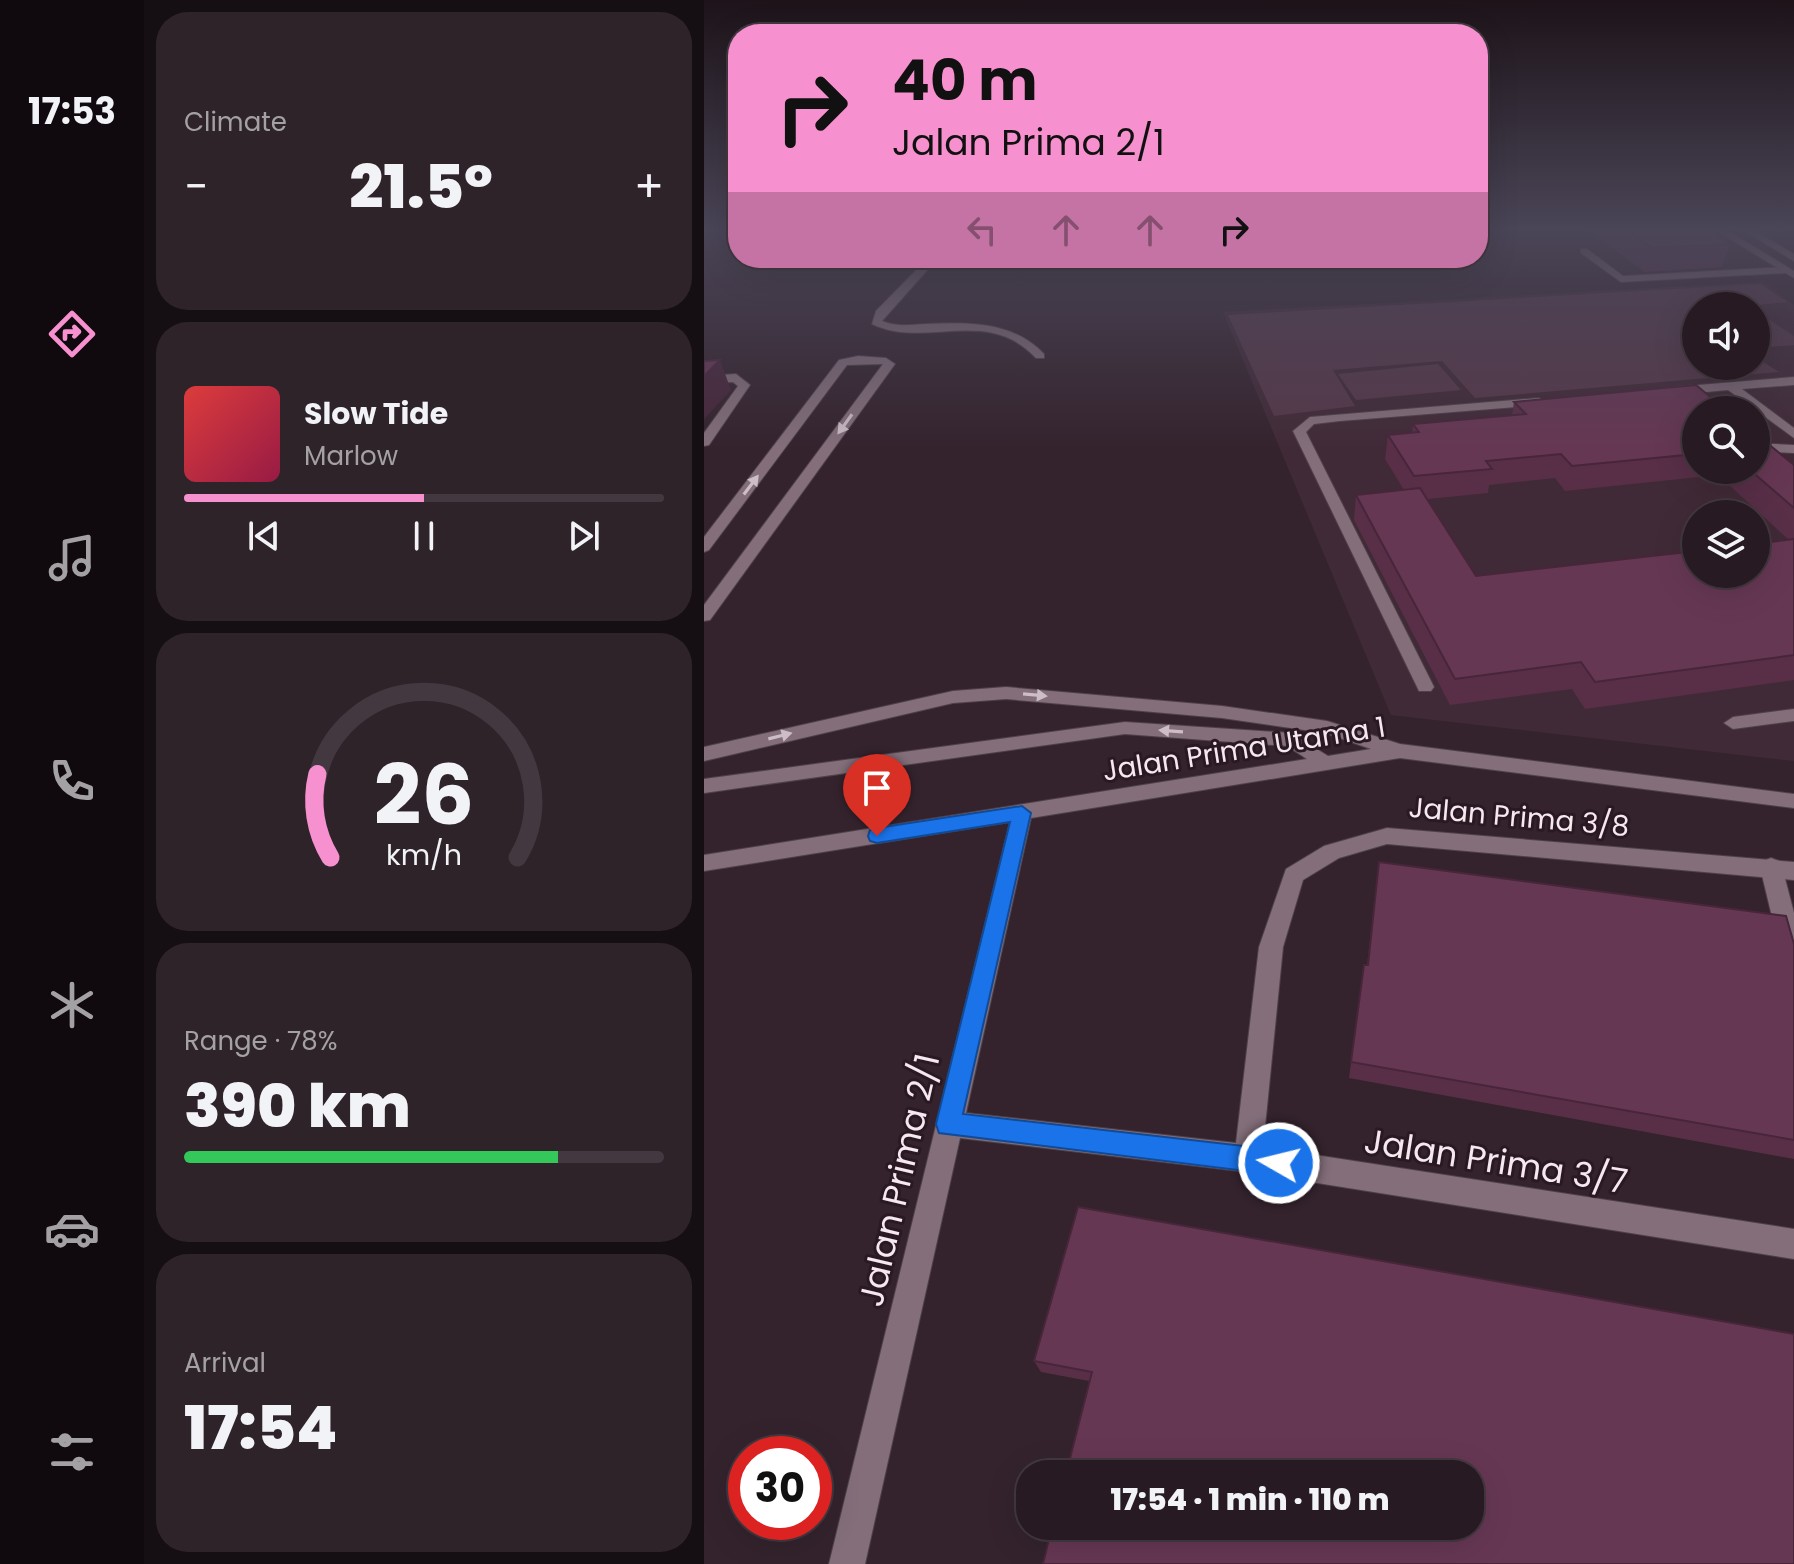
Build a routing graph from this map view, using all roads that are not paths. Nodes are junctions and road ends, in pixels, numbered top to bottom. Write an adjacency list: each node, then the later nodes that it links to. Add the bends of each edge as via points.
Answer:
1 (889, 304): 2 (street, via 876,322 891,329 1002,329 1033,345)
2 (1040, 356)
3 (704, 380): 11 (street, via 736,378 744,385)
4 (1794, 381): 5 (street)
5 (1730, 386): 6 (street); 7 (street)
6 (1651, 393)
7 (1742, 396)
8 (1557, 401): 16 (street, via 1340,417 1310,421 1299,431)
9 (1770, 418): 10 (street)
10 (1794, 434)
11 (706, 435)
12 (1770, 448): 13 (street)
13 (1794, 449)
14 (704, 547): 15 (street, one-way to 15, via 843,362 886,361 889,364)
15 (704, 616)
16 (1425, 687)
17 (1794, 715): 18 (street)
18 (1733, 723)
19 (1400, 751): 20 (street, one-way to 19, via 953,697 1006,693 1327,727); 21 (street, Jalan Prima Utama 1); 23 (street, Jalan Prima Utama 1)
20 (704, 754)
21 (1324, 764): 22 (street, one-way to 22, via 1291,740 1125,728); 24 (street, Jalan Prima Utama 1)
22 (704, 786)
23 (1794, 801)
24 (1022, 813): 25 (street, Jalan Prima Utama 1); 28 (street, Jalan Prima 2/1)
25 (704, 863)
26 (1782, 869): 27 (street); 29 (street, Jalan Prima 3/8, via 1387,836 1332,852 1294,875 1271,947)
27 (1794, 958)
28 (948, 1124): 29 (street, Jalan Prima 3/7); 31 (street, Jalan Prima 2/1)
29 (1248, 1158): 30 (street, Jalan Prima 3/7)
30 (1794, 1244)
31 (847, 1564)

